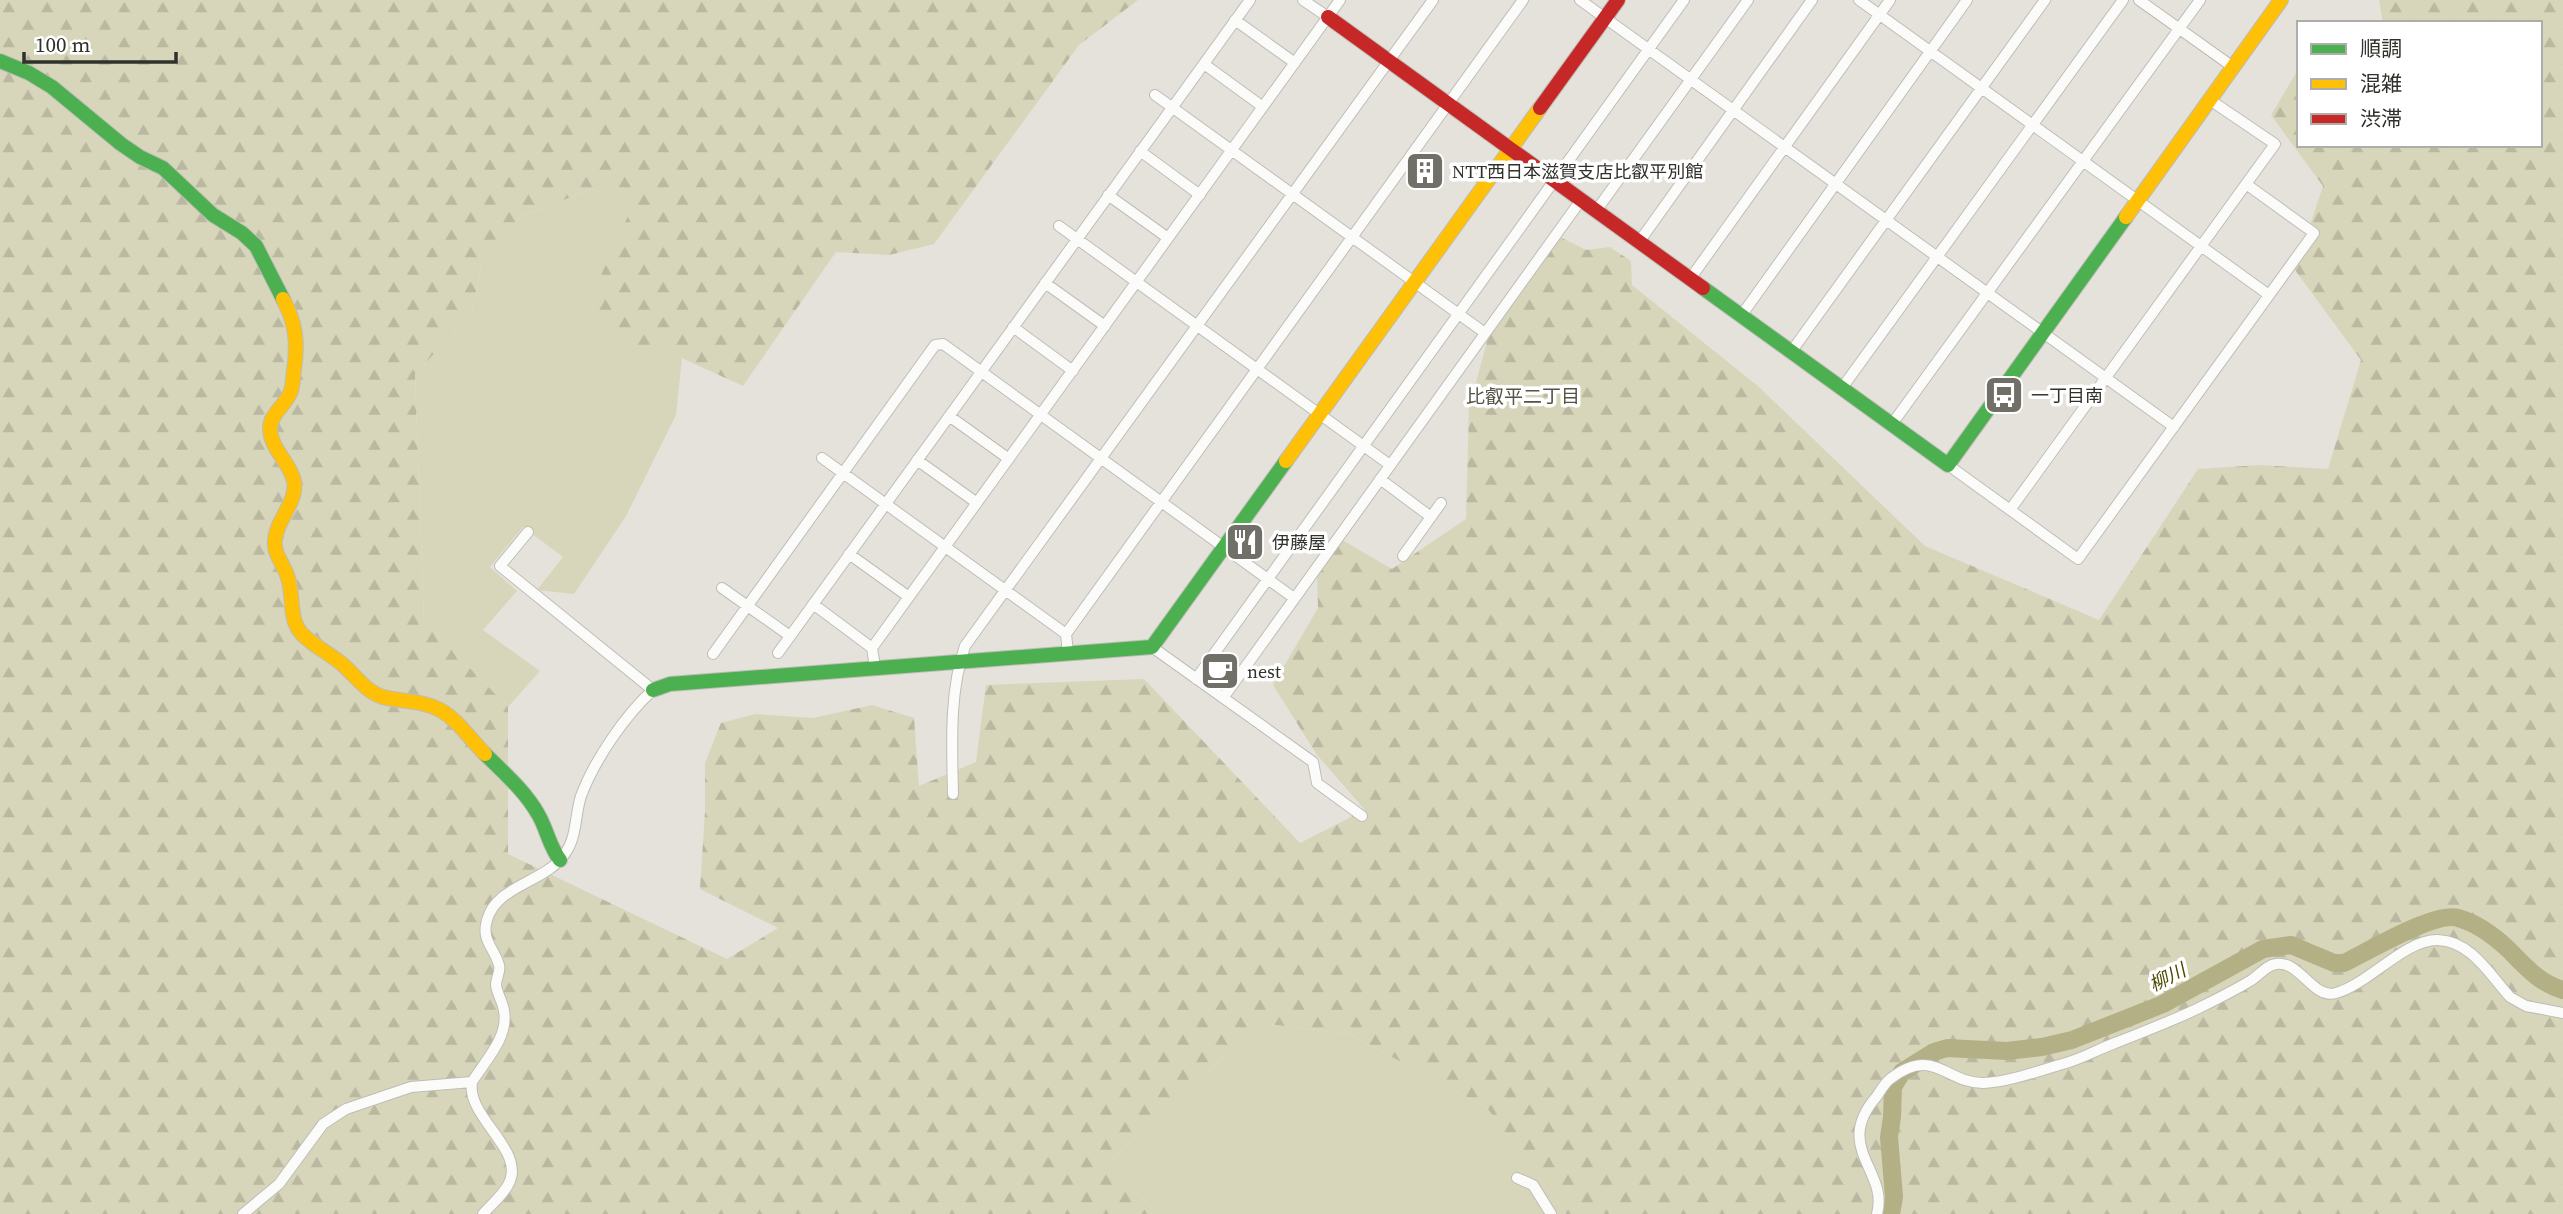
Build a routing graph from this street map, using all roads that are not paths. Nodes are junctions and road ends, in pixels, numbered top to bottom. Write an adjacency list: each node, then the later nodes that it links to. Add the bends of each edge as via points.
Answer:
1 (1250, 0): 22 (street)
2 (1303, 0): 20 (street)
3 (1340, 0): 20 (street)
4 (1433, 0): 27 (street)
5 (1523, 0): 35 (street)
6 (1580, 0): 21 (street)
7 (1618, 0): 21 (street)
8 (1684, 0): 24 (street)
9 (1748, 0): 31 (street)
10 (1812, 0): 38 (street)
11 (1859, 0): 19 (street)
12 (1890, 0): 19 (street)
13 (1968, 0): 25 (street)
14 (2045, 0): 32 (street)
15 (2123, 0): 39 (street)
16 (2139, 0): 23 (street)
17 (2200, 0): 23 (street)
18 (2281, 0): 30 (street)
19 (1879, 15): 25 (street); 40 (street)
20 (1328, 17): 27 (street); 28 (street)
21 (1605, 18): 24 (street); 41 (street)
22 (1235, 20): 28 (street); 29 (street)
23 (2179, 29): 30 (street); 44 (street)
24 (1648, 49): 31 (street); 45 (street)
25 (1931, 51): 32 (street); 46 (street)
26 (0, 61): 127 (street, via 52,87 121,144 163,168 213,215 256,246 291,313 297,335 291,392 270,430 295,484 274,543 288,576 294,621 303,635 372,692 433,706 453,720 538,813)
27 (1388, 61): 35 (street); 48 (street)
28 (1295, 63): 37 (street)
29 (1204, 64): 36 (street); 37 (street)
30 (2233, 67): 34 (street)
31 (1690, 79): 38 (street); 53 (street)
32 (1981, 88): 39 (street); 54 (street)
33 (1155, 95): 36 (street)
34 (2210, 100): 47 (street, via 2275,144); 52 (street)
35 (1448, 104): 41 (street); 56 (street)
36 (1172, 107): 42 (street); 43 (street)
37 (1264, 107): 42 (street)
38 (1733, 110): 40 (street); 59 (street)
39 (2033, 125): 44 (street); 61 (street)
40 (1784, 147): 46 (street); 62 (street)
41 (1511, 149): 45 (street); 64 (street)
42 (1232, 150): 48 (street); 50 (street)
43 (1140, 151): 49 (street); 50 (street)
44 (2083, 161): 52 (street); 66 (street)
45 (1554, 181): 51 (street); 68 (street)
46 (1836, 184): 54 (street); 69 (street)
47 (2246, 184): 60 (street); 67 (street, via 2314,233)
48 (1292, 194): 56 (street); 71 (street)
49 (1108, 195): 57 (street); 58 (street)
50 (1200, 195): 57 (street)
51 (1580, 200): 53 (street); 73 (street)
52 (2137, 201): 60 (street); 74 (street)
53 (1596, 211): 59 (street)
54 (1886, 220): 61 (street); 75 (street)
55 (1059, 226): 58 (street)
56 (1352, 237): 64 (street); 76 (street)
57 (1168, 238): 63 (street)
58 (1077, 239): 63 (street); 65 (street)
59 (1639, 242): 62 (street)
60 (2201, 246): 67 (street); 79 (street)
61 (1937, 257): 66 (street); 80 (street)
62 (1690, 278): 69 (street)
63 (1137, 282): 70 (street); 71 (street)
64 (1415, 282): 68 (street); 81 (street)
65 (1045, 283): 70 (street); 72 (street)
66 (1987, 293): 74 (street); 84 (street)
67 (2269, 296): 85 (street)
68 (1458, 314): 73 (street); 86 (street)
69 (1741, 316): 75 (street)
70 (1105, 326): 78 (street)
71 (1197, 326): 76 (street); 88 (street)
72 (1013, 327): 77 (street); 78 (street)
73 (1485, 333): 91 (street)
74 (2043, 333): 79 (street); 92 (street)
75 (1791, 352): 80 (street)
76 (1257, 369): 81 (street); 95 (street)
77 (981, 371): 82 (street); 83 (street); 93 (street, via 943,344 935,345)
78 (1073, 371): 82 (street)
79 (2106, 378): 85 (street); 99 (street)
80 (1842, 388): 84 (street)
81 (1320, 414): 86 (street); 103 (street)
82 (1041, 415): 88 (street); 89 (street)
83 (949, 416): 89 (street); 90 (street)
84 (1892, 424): 92 (street)
85 (2174, 427): 99 (street, via 2078,559)
86 (1363, 446): 91 (street); 106 (street)
87 (822, 458): 93 (street)
88 (1102, 458): 95 (street); 108 (street)
89 (1009, 459): 96 (street)
90 (917, 460): 96 (street); 98 (street)
91 (1390, 465): 94 (street)
92 (1948, 465): 99 (street)
93 (843, 474): 98 (street); 112 (street)
94 (1380, 479): 100 (street); 110 (street)
95 (1161, 502): 103 (street); 113 (street)
96 (977, 503): 102 (street)
97 (1441, 503): 100 (street)
98 (885, 504): 102 (street); 104 (street)
99 (2010, 510)
100 (1431, 517): 105 (street)
101 (528, 532): 123 (street, via 500,566)
102 (945, 547): 108 (street); 109 (street)
103 (1224, 547): 106 (street); 115 (street)
104 (849, 554): 109 (street); 111 (street)
105 (1402, 556)
106 (1268, 579): 110 (street); 122 (street)
107 (722, 588): 112 (street)
108 (1006, 591): 113 (street); 120 (street, via 965,646)
109 (909, 597): 116 (street)
110 (1294, 598): 124 (street)
111 (813, 604): 114 (street); 116 (street)
112 (748, 606): 114 (street); 119 (street)
113 (1066, 634): 118 (street)
114 (790, 636): 117 (street)
115 (1152, 647): 118 (street); 122 (street)
116 (872, 648): 121 (street)
117 (778, 653)
118 (1068, 653): 120 (street)
119 (713, 654)
120 (960, 661): 121 (street); 125 (street, via 952,732)
121 (875, 667): 123 (street, via 670,684)
122 (1196, 678): 124 (street)
123 (653, 691): 127 (street, via 614,736 592,773 577,810 570,846)
124 (1223, 698): 126 (street, via 1313,762 1317,783)
125 (953, 794)
126 (1362, 816)
127 (560, 860): 129 (street, via 491,908 485,934 499,965 496,989 505,1023)
128 (2563, 1013): 134 (street, via 2517,1002 2464,947 2430,940 2335,994 2323,992 2296,971 2276,964 2169,1022 2069,1062 1990,1082 1969,1080 1932,1065 1911,1067 1882,1087 1861,1122 1859,1146 1878,1195)
129 (472, 1082): 131 (street, via 411,1087 346,1109 323,1124 279,1184); 132 (street, via 474,1102 512,1164 510,1183)
130 (1517, 1178): 133 (street, via 1534,1185)
131 (243, 1214)
132 (482, 1214)
133 (1551, 1214)
134 (1877, 1214)

